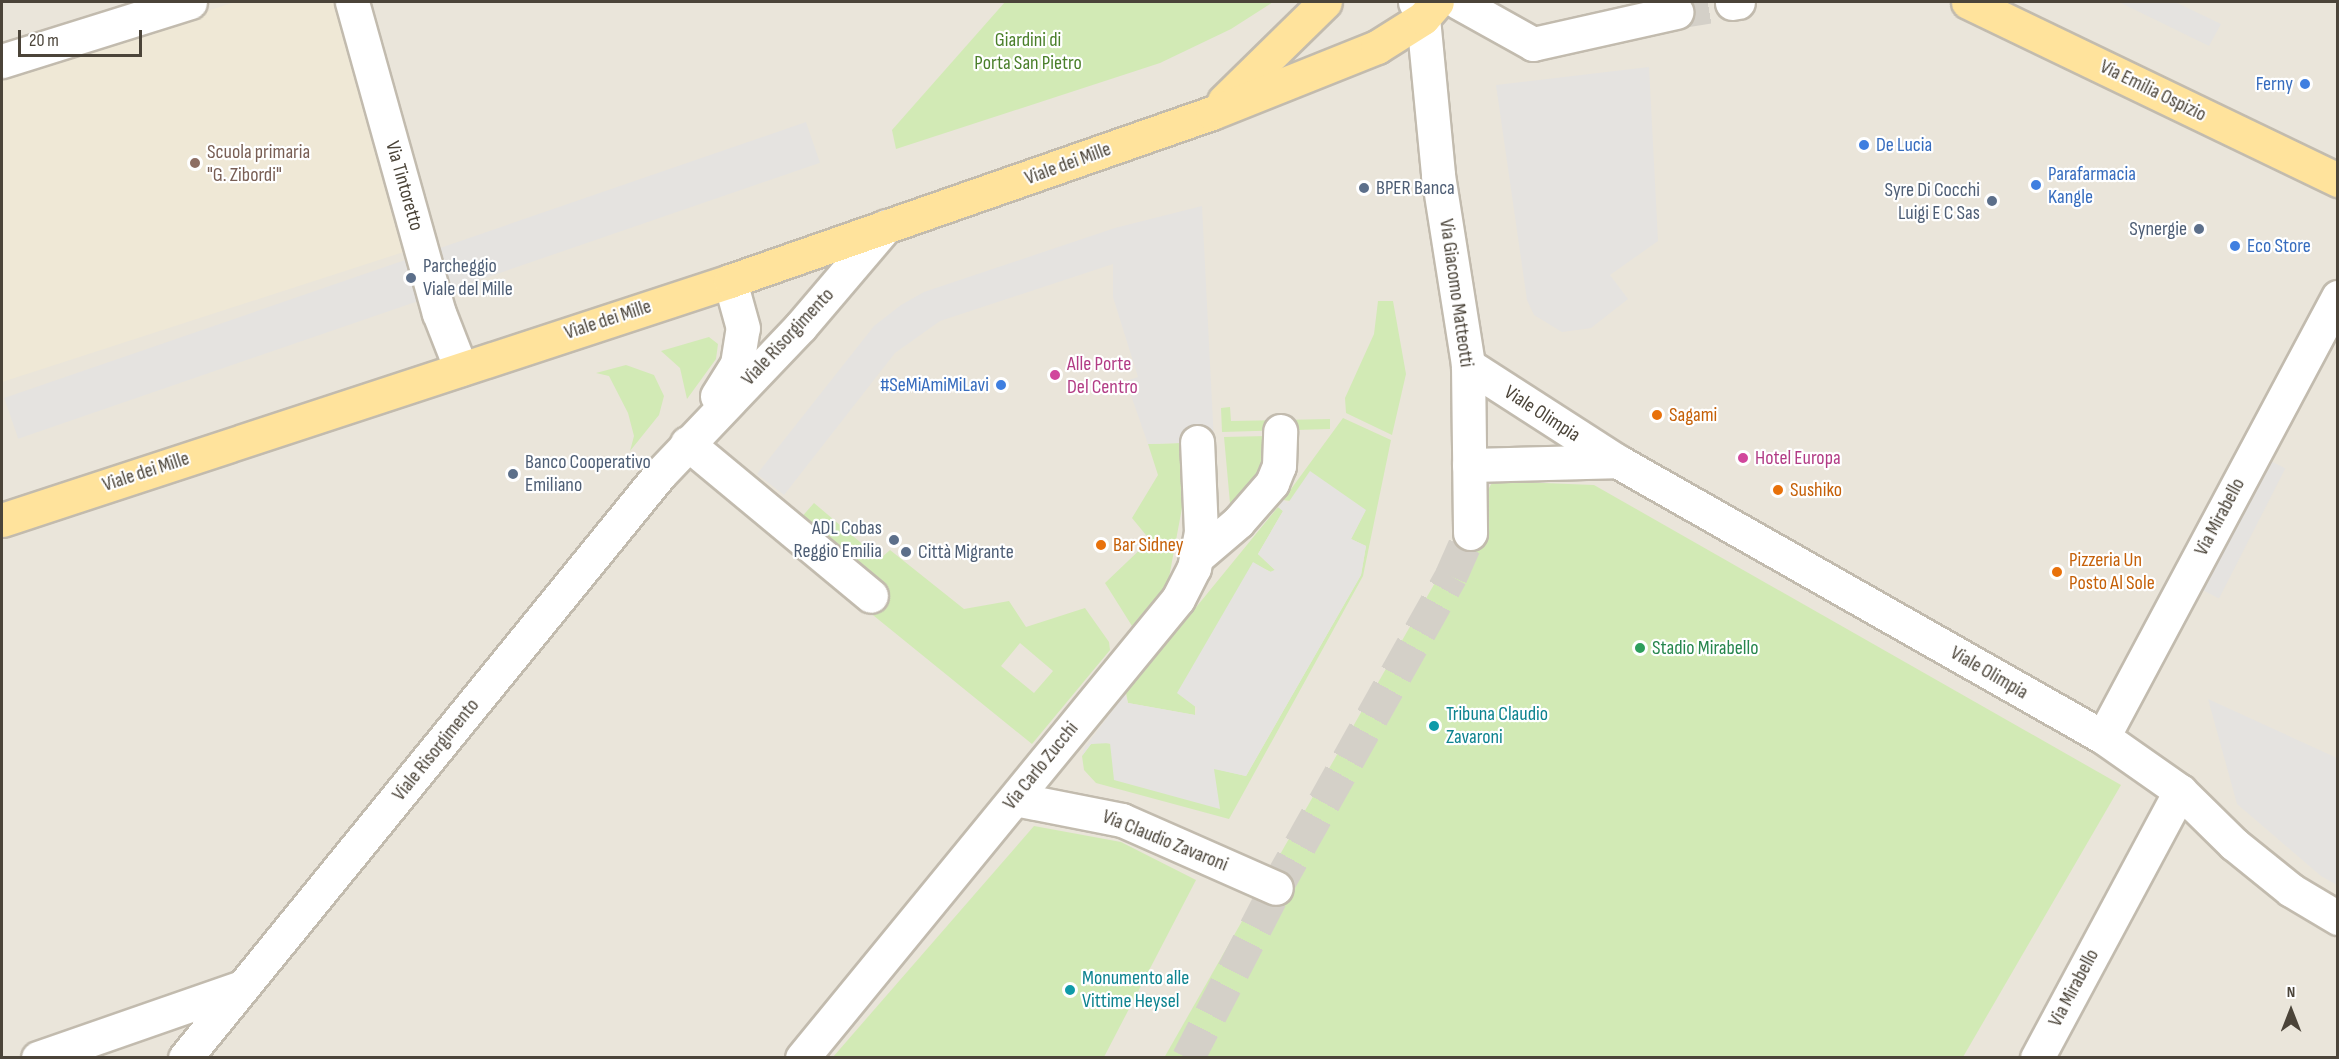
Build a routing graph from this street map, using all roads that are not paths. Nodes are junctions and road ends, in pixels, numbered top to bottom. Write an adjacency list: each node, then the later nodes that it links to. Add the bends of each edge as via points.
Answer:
1 (190, 2): 8 (street)
2 (352, 2): 15 (street, Via Tintoretto, via 439,313)
3 (1325, 2): 9 (main road, Viale dei Mille)
4 (1458, 2): 7 (street, via 1533,44)
5 (1968, 2): 10 (main road, Via Emilia Ospizio)
6 (1425, 7): 9 (main road, Viale dei Mille, via 1377,46); 14 (street, Via Giacomo Matteotti, via 1438,175)
7 (1676, 12)
8 (2, 61)
9 (1212, 112): 11 (main road, Viale dei Mille)
10 (2337, 180)
11 (886, 226): 12 (main road, Viale dei Mille); 18 (street, Viale Risorgimento, via 801,326)
12 (730, 280): 15 (main road, Viale dei Mille); 18 (street, Viale Risorgimento, via 742,328 737,364)
13 (2337, 297): 25 (street, Via Mirabello)
14 (1468, 364): 19 (street, Viale Olimpia); 20 (street, Via Giacomo Matteotti)
15 (461, 369): 21 (main road, Viale dei Mille)
16 (1280, 430): 23 (street, via 1280,466 1272,483 1238,522)
17 (1197, 442): 23 (street, Via Carlo Zucchi, via 1202,519)
18 (687, 443): 24 (street); 30 (street, Viale Risorgimento)
19 (1617, 461): 20 (street, Viale Olimpia); 25 (street, Viale Olimpia)
20 (1469, 465): 22 (street, Via Giacomo Matteotti, via 1473,498)
21 (2, 520)
22 (1470, 533)
23 (1197, 557): 27 (street, Via Carlo Zucchi, via 1178,599)
24 (871, 597)
25 (2103, 737): 26 (street, Viale Olimpia)
26 (2180, 791): 29 (street, Viale Olimpia, via 2234,844 2291,890); 34 (street, Via Mirabello)
27 (1015, 799): 28 (street, Via Claudio Zavaroni, via 1122,820); 33 (street, Via Carlo Zucchi)
28 (1276, 888)
29 (2337, 918)
30 (246, 985): 31 (street); 32 (street, Viale Risorgimento)
31 (38, 1058)
32 (185, 1058)
33 (802, 1058)
34 (2037, 1058)

